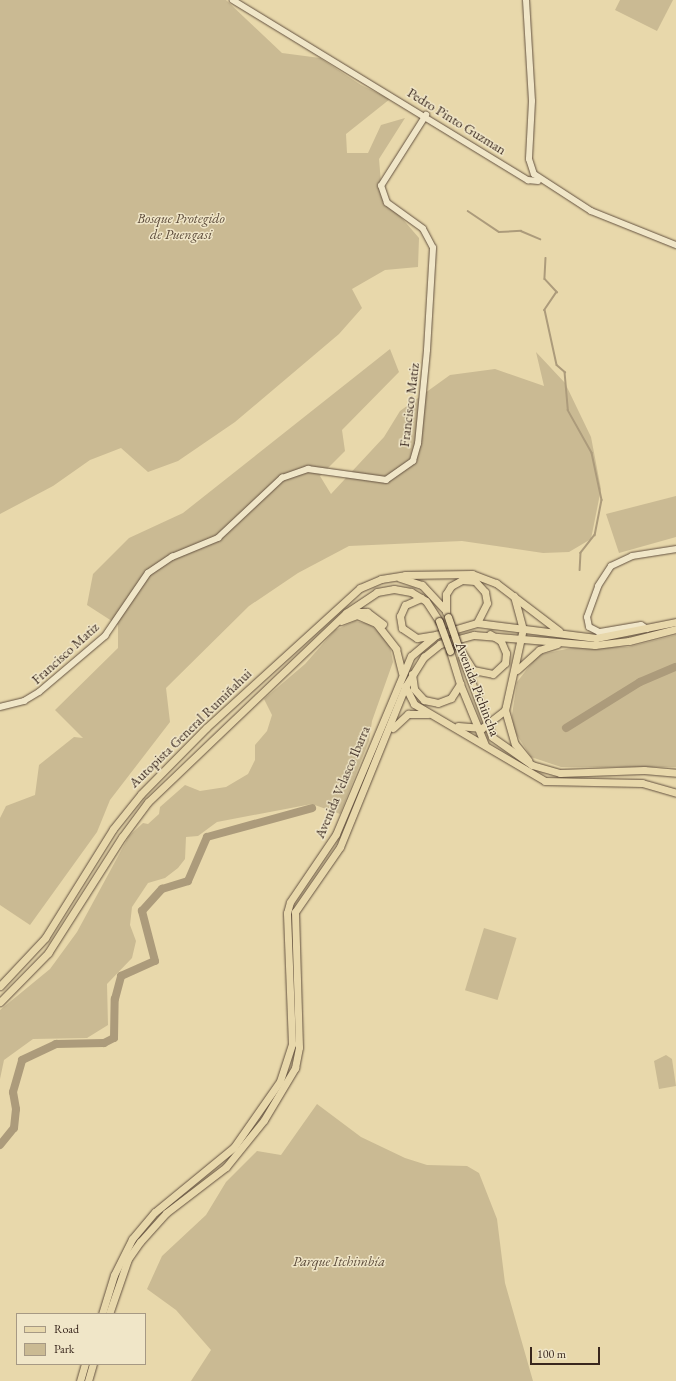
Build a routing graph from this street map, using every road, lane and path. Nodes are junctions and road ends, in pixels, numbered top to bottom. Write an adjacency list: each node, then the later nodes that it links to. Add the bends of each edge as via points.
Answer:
1 (233, 0): 3 (street, Pedro Pinto Guzman)
2 (526, 0): 4 (main road, via 532,101 529,159)
3 (426, 115): 4 (street, Pedro Pinto Guzman, via 528,180); 30 (street, Francisco Matiz, via 381,186 387,203 423,229 433,248 418,444 413,461 386,480 308,470 282,478 218,538 172,557 148,573 105,636 39,692 24,701)
4 (538, 181): 5 (main road, Pedro Pinto Guzman, via 591,211)
5 (676, 245)
6 (676, 549): 17 (main road, via 625,558 611,566 598,586 587,617 589,627 599,632 642,625)
7 (388, 578): 8 (main road, via 472,574 496,583); 11 (main road, Avenida Pichincha, via 422,585); 40 (main road, Autopista General Rumiñahui, via 360,588 333,611 141,794 114,829 45,938)
8 (514, 596): 14 (main road); 18 (main road)
9 (421, 598): 10 (main road, Autopista General Rumiñahui, via 394,589 369,596); 20 (main road, via 405,605 400,616 402,628 417,638); 28 (main road, Avenida Pichincha, bridge, via 439,621)
10 (346, 613): 16 (main road, Autopista General Rumiñahui); 23 (main road, via 363,611 376,617)
11 (447, 614): 13 (main road, via 446,594 450,586 462,580 475,581 486,592 487,603); 24 (main road, Avenida Pichincha, bridge)
12 (676, 622): 17 (main road, Avenida Velasco Ibarra)
13 (477, 623): 14 (main road, Avenida Velasco Ibarra); 20 (main road, Avenida Velasco Ibarra)
14 (522, 626): 18 (main road, Avenida Velasco Ibarra); 21 (main road)
15 (676, 628): 22 (main road, Avenida Velasco Ibarra, via 612,644)
16 (331, 629): 23 (main road, via 352,616 365,617 381,628); 41 (main road, Autopista General Rumiñahui, via 148,802 122,837 48,953)
17 (647, 629): 18 (main road, Avenida Velasco Ibarra, via 596,638)
18 (559, 631)
19 (490, 634): 21 (main road, Avenida Velasco Ibarra); 24 (main road, via 501,641 506,653 505,663 498,671 478,673); 27 (main road, Avenida Velasco Ibarra, via 462,636 440,644)
20 (436, 635): 25 (main road, Avenida Velasco Ibarra, via 417,650)
21 (522, 637): 22 (main road, Avenida Velasco Ibarra); 26 (main road)
22 (560, 643): 26 (main road, via 539,650)
23 (396, 649): 25 (main road)
24 (462, 657): 33 (main road, Avenida Pichincha)
25 (402, 673): 29 (main road); 42 (main road, Avenida Velasco Ibarra, via 336,834 290,902 287,913 292,1044 287,1065 269,1098 234,1147)
26 (514, 673): 31 (main road)
27 (412, 674): 28 (main road, via 417,693 432,703 451,698); 29 (main road, Avenida Velasco Ibarra)
28 (460, 684): 34 (main road, Avenida Pichincha)
29 (405, 687): 32 (main road, via 414,704); 35 (main road, Avenida Velasco Ibarra)
30 (0, 707)
31 (504, 710): 33 (main road); 37 (main road, via 515,744)
32 (448, 723): 34 (main road); 35 (main road, via 413,712 398,721); 36 (main road)
33 (486, 726): 34 (main road); 37 (main road, Avenida Pichincha, via 497,742)
34 (477, 729): 36 (main road, Avenida Pichincha)
35 (385, 740): 42 (main road, Avenida Velasco Ibarra, via 340,847 295,912 299,1047 295,1068 248,1141 226,1167)
36 (486, 747): 39 (main road, Avenida Pichincha, via 548,782 642,783)
37 (532, 765): 38 (main road, Avenida Pichincha, via 560,773 644,770)
38 (676, 773)
39 (676, 793)
40 (0, 986)
41 (0, 1002)
42 (200, 1182): 43 (main road, Avenida Velasco Ibarra, via 155,1212 132,1238 114,1275); 44 (main road, Avenida Velasco Ibarra, via 166,1213 128,1259)
43 (102, 1313)
44 (109, 1313)
45 (85, 1365): 47 (main road)
46 (93, 1365): 48 (main road)
47 (80, 1381)
48 (88, 1381)

